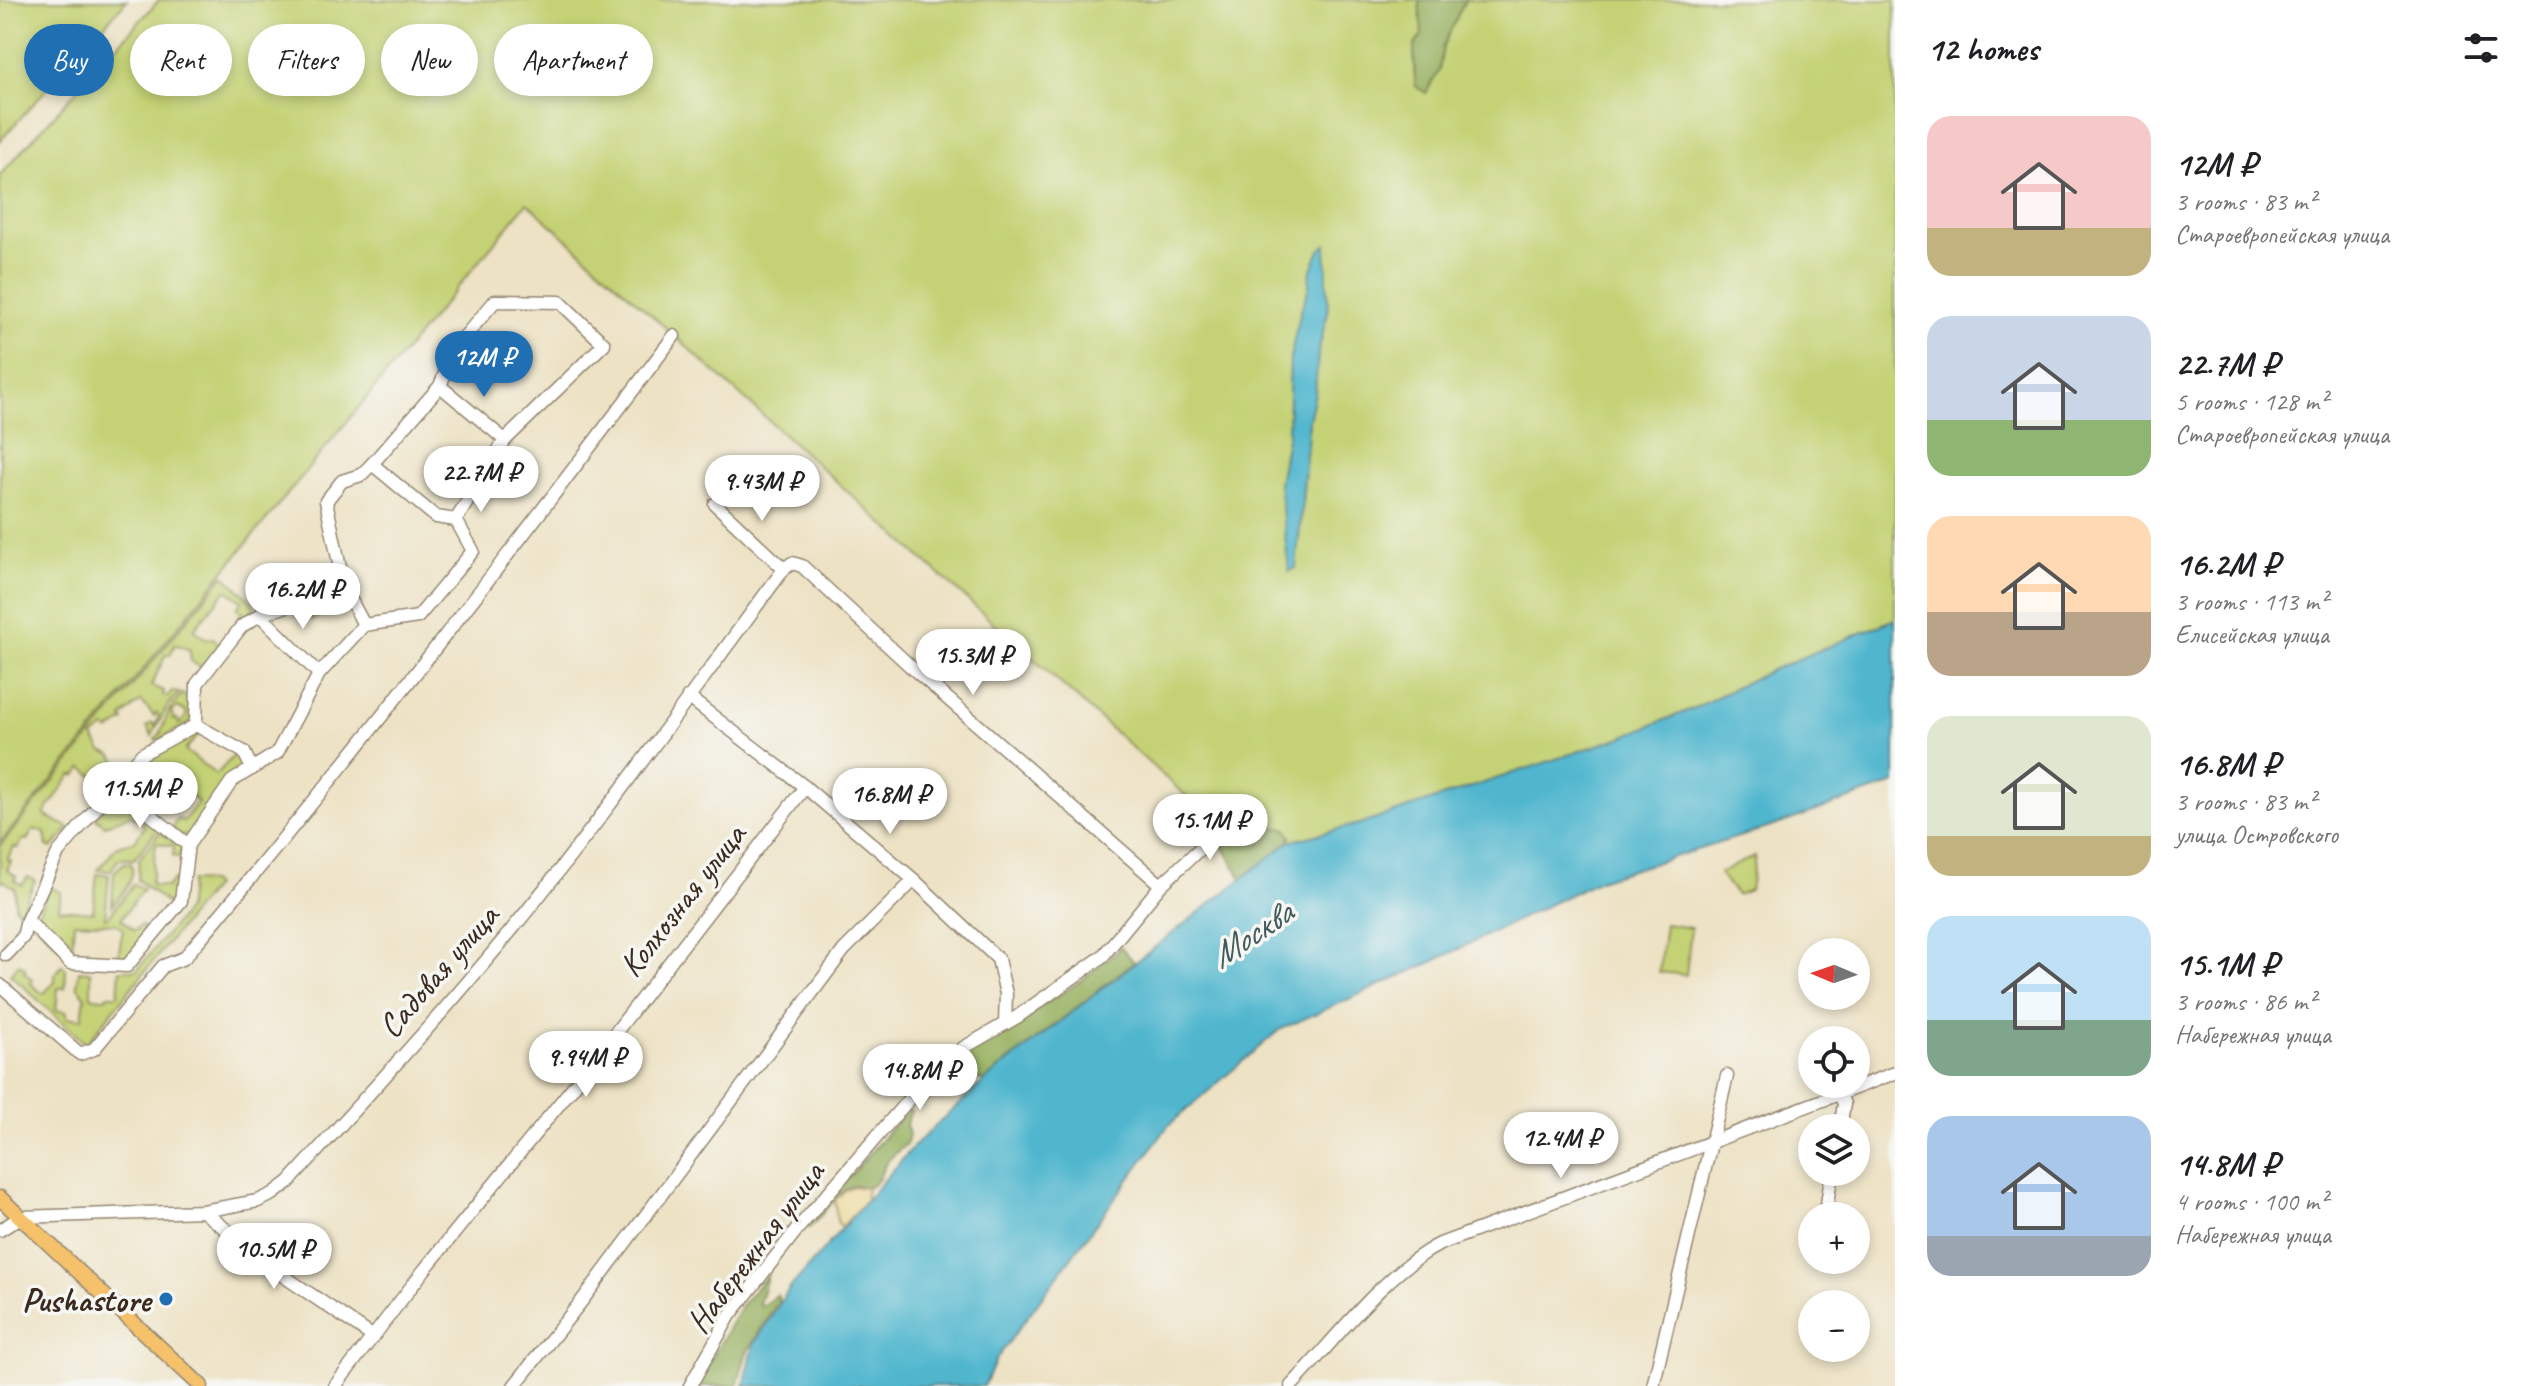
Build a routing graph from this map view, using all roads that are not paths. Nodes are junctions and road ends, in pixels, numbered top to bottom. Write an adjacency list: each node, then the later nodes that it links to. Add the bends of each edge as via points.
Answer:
1 (674, 336): 23 (street, via 514,549 278,847 184,958 163,966 94,1049 80,1054)
2 (440, 386): 3 (street); 3 (street, via 455,348 495,301 560,302 604,344); 4 (street)
3 (505, 440): 6 (street)
4 (372, 464): 6 (street, via 436,517); 8 (street, via 361,475 342,481 326,501)
5 (715, 504): 7 (street)
6 (456, 520): 10 (street, via 473,551 418,617)
7 (784, 569): 12 (street, Садовая улица); 20 (street, via 792,563 802,566)
8 (344, 587): 9 (street); 10 (street)
9 (260, 615): 11 (street); 13 (street, via 242,626 197,684)
10 (364, 625): 11 (street)
11 (319, 674): 14 (street, via 277,753)
12 (688, 697): 16 (street); 31 (street, Садовая улица, via 514,927 289,1182 258,1201)
13 (196, 725): 14 (street, via 244,752); 15 (street, via 142,754)
14 (252, 769): 18 (street, via 232,781)
15 (115, 786): 18 (street); 21 (street, via 58,853)
16 (805, 787): 19 (street); 34 (street, Колхозная улица)
17 (1223, 827): 20 (street, Набережная улица)
18 (188, 845): 21 (street, via 181,901 127,966 70,963)
19 (914, 880): 24 (street, via 998,959 1006,994); 37 (street, via 844,950)
20 (1161, 885): 24 (street, Набережная улица, via 1102,957)
21 (27, 920): 22 (street, via 23,937)
22 (6, 955)
23 (0, 985)
24 (1005, 1024): 38 (street, Набережная улица, via 947,1059 915,1090 730,1315)
25 (1895, 1073): 27 (street)
26 (1727, 1076): 29 (street)
27 (1870, 1083)
28 (1829, 1098): 29 (street)
29 (1711, 1143): 39 (street, via 1423,1253); 40 (street)
30 (0, 1198): 32 (main road)
31 (203, 1211): 32 (street, Садовая улица); 34 (street, via 285,1277)
32 (21, 1217): 33 (street); 35 (main road)
33 (0, 1230)
34 (372, 1336): 36 (street, Колхозная улица)
35 (201, 1386)
36 (335, 1386)
37 (514, 1386)
38 (690, 1386)
39 (1291, 1386)
40 (1653, 1386)

